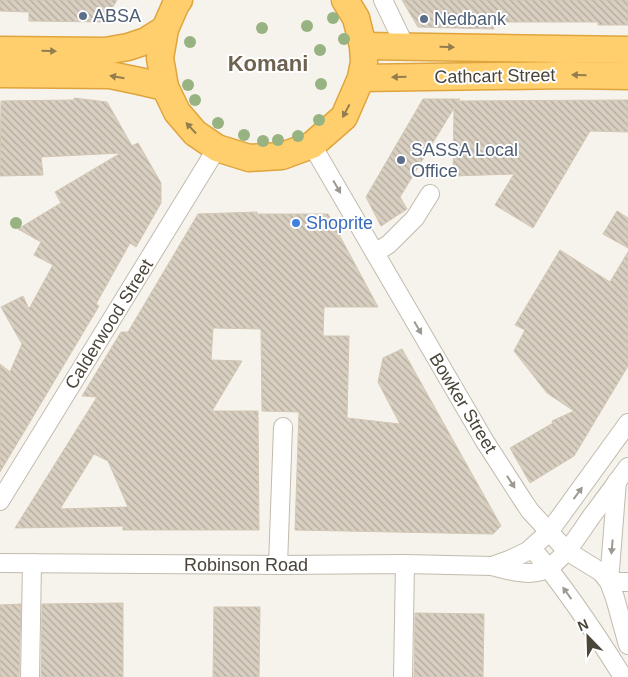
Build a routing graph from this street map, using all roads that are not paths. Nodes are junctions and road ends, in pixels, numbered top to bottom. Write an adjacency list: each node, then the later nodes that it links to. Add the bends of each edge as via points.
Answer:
1 (179, 0): 4 (highway)
2 (345, 0): 5 (highway, via 356,18)
3 (383, 0): 6 (street)
4 (164, 29): 7 (highway, one-way to 4, via 105,51 146,41); 12 (highway, via 160,58)
5 (363, 46): 6 (highway, Cathcart Street); 11 (highway)
6 (405, 46): 8 (highway, Cathcart Street, one-way to 8)
7 (0, 50)
8 (628, 50)
9 (0, 74): 12 (highway, one-way to 9, via 110,75)
10 (628, 76): 11 (highway, Cathcart Street, one-way to 11)
11 (361, 78): 13 (highway, one-way to 13, via 344,117)
12 (165, 87): 14 (highway, one-way to 12, via 194,133 177,112)
13 (312, 145): 14 (highway, via 282,156 249,158); 16 (street, Bowker Street, one-way to 16)
14 (218, 148): 21 (street, Calderwood Street)
15 (430, 194): 16 (street, via 415,218)
16 (375, 254): 22 (street, Bowker Street, one-way to 22, via 484,440 522,499)
17 (628, 424): 22 (street, one-way to 17)
18 (283, 427): 28 (street)
19 (628, 466): 20 (street)
20 (618, 481): 24 (street); 31 (street, one-way to 31)
21 (0, 501)
22 (550, 532): 23 (street); 24 (street, Bowker Street)
23 (532, 548): 29 (street, via 523,555); 30 (street)
24 (567, 550): 30 (street); 31 (street, Bowker Street, via 601,572)
25 (0, 563): 26 (street, Robinson Road)
26 (32, 564): 28 (street, Robinson Road); 34 (street)
27 (405, 564): 28 (street, Robinson Road); 29 (street, Robinson Road); 35 (street)
28 (278, 565)
29 (492, 566): 30 (street, via 532,573)
30 (549, 568): 36 (street, one-way to 30)
31 (609, 582): 32 (street); 33 (street, Bowker Street)
32 (628, 582)
33 (628, 645)
34 (30, 677)
35 (403, 677)
36 (623, 677)

